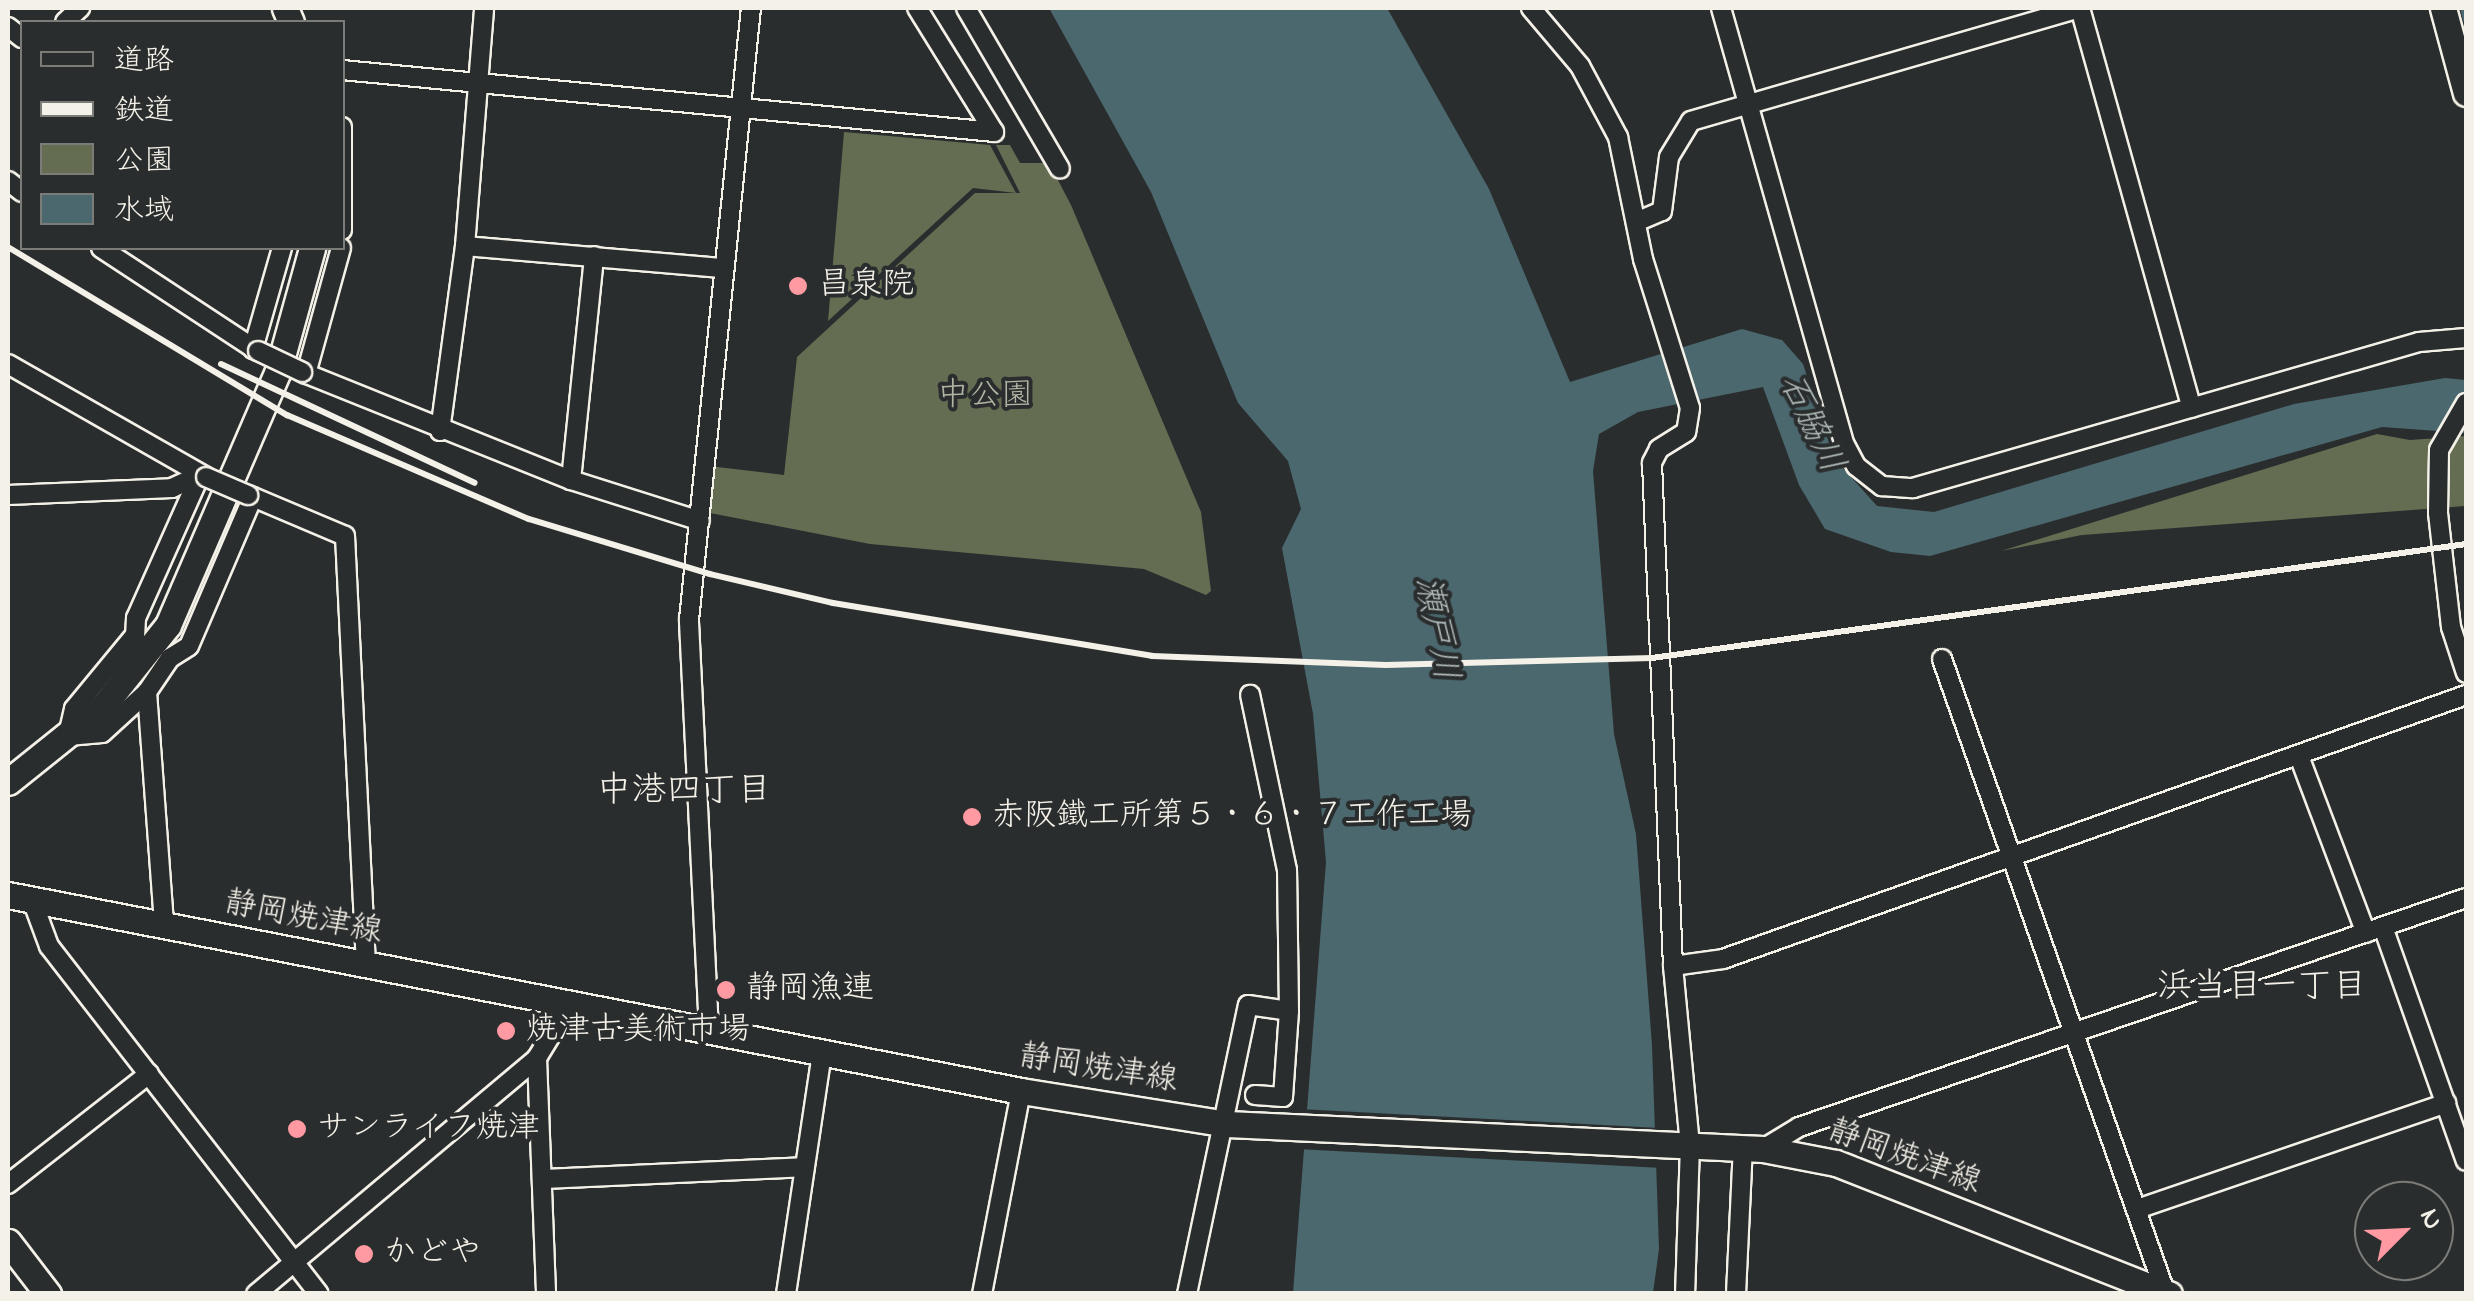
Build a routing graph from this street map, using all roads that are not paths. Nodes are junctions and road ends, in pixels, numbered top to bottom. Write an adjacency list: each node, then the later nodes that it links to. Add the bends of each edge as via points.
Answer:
1 (484, 8): 10 (street)
2 (751, 8): 13 (street)
3 (917, 8): 13 (street, via 994,132)
4 (966, 8): 14 (street)
5 (1531, 8): 15 (street, via 1601,99 1628,171)
6 (1721, 8): 12 (street)
7 (2081, 8): 12 (street); 28 (street)
8 (2443, 8): 11 (main road)
9 (345, 70): 10 (street)
10 (478, 87): 13 (street); 16 (street)
11 (2466, 93)
12 (1748, 103): 15 (street, via 1680,130 1662,211); 28 (street, via 1845,446 1868,478 1913,488)
13 (738, 108): 22 (street)
14 (1060, 169)
15 (1636, 222): 49 (street, via 1690,408 1686,432 1659,448 1652,463)
16 (464, 246): 21 (street); 29 (street)
17 (103, 250): 24 (street)
18 (281, 250): 24 (street)
19 (311, 250): 40 (main road, via 278,371 168,624 133,676)
20 (340, 250): 26 (street)
21 (594, 256): 22 (street); 31 (street)
22 (721, 268): 34 (street)
23 (2466, 338): 28 (street, via 2420,342)
24 (256, 350): 26 (street, bridge)
25 (8, 364): 30 (street)
26 (304, 373): 29 (street)
27 (2466, 403): 36 (street, via 2439,450 2438,513 2452,628)
28 (2192, 408)
29 (440, 431): 31 (street)
30 (203, 476): 32 (street, via 172,488); 33 (street, bridge); 40 (street, via 136,618 135,635 74,709)
31 (571, 480): 34 (street)
32 (8, 495)
33 (250, 496): 37 (street, via 189,646 170,658); 48 (street, via 345,536)
34 (700, 521): 52 (street, via 689,620)
35 (1942, 659): 43 (street)
36 (2466, 673)
37 (146, 692): 40 (street, via 102,733); 46 (street)
38 (1250, 695): 51 (street, via 1286,870)
39 (2466, 695): 41 (street)
40 (68, 736): 42 (main road)
41 (2299, 756): 43 (street); 47 (street)
42 (8, 782)
43 (2012, 856): 49 (street, via 1723,959); 53 (street)
44 (20, 898): 46 (main road, 静岡焼津線); 56 (street)
45 (2466, 898): 47 (street)
46 (164, 925): 48 (main road, 静岡焼津線)
47 (2374, 930): 53 (street); 59 (street)
48 (366, 964): 50 (main road, 静岡焼津線)
49 (1673, 966): 61 (street)
50 (570, 1004): 52 (main road, 静岡焼津線); 55 (street)
51 (1289, 1011): 58 (street, via 1283,1098); 60 (street, via 1248,1006)
52 (709, 1030): 54 (main road, 静岡焼津線)
53 (2078, 1034): 62 (street, via 1800,1127); 67 (street)
54 (822, 1052): 57 (main road, 静岡焼津線); 64 (street)
55 (537, 1058): 65 (street); 69 (street)
56 (149, 1074): 66 (street); 69 (street)
57 (1021, 1091): 60 (main road, 静岡焼津線); 76 (street)
58 (1254, 1095)
59 (2446, 1103): 63 (street); 67 (street)
60 (1236, 1125): 61 (main road, 静岡焼津線); 77 (street)
61 (1683, 1145): 62 (main road, 静岡焼津線); 78 (street)
62 (1753, 1149): 70 (main road, 静岡焼津線, via 1836,1163); 79 (street)
63 (2466, 1161)
64 (805, 1168): 65 (street); 75 (street)
65 (542, 1179): 74 (street)
66 (8, 1184)
67 (2137, 1209): 70 (street)
68 (8, 1242): 71 (main road)
69 (294, 1262): 72 (street); 73 (street)
70 (2156, 1291)
71 (48, 1294)
72 (256, 1294)
73 (320, 1294)
74 (546, 1294)
75 (786, 1294)
76 (982, 1294)
77 (1187, 1294)
78 (1685, 1294)
79 (1736, 1294)

